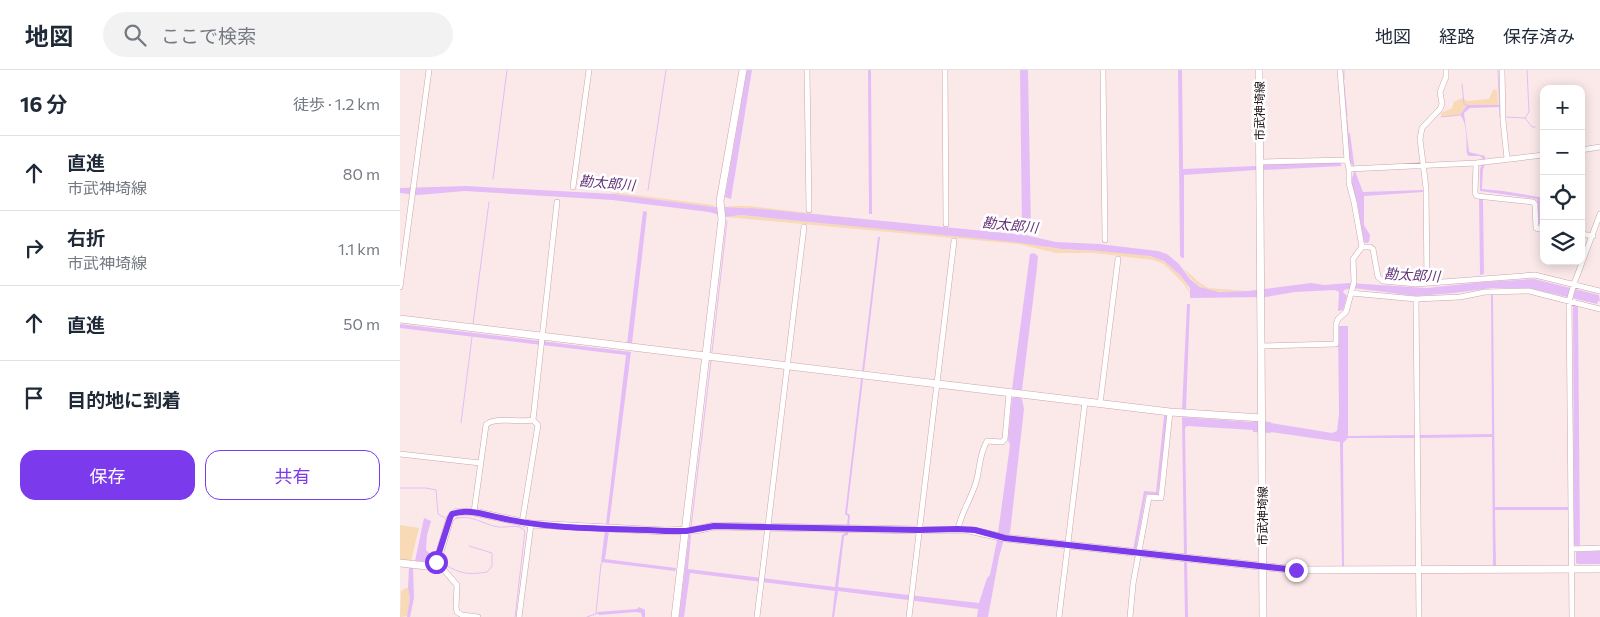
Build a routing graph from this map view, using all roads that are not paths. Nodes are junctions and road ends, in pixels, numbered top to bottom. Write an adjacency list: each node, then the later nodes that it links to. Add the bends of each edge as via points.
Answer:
1 (429, 70): 36 (street)
2 (589, 70): 20 (street)
3 (743, 70): 45 (street, via 720,203 722,219)
4 (808, 70): 22 (street)
5 (945, 70): 24 (street)
6 (1103, 70): 30 (street)
7 (1259, 70): 16 (street, 市武神埼線)
8 (1340, 70): 15 (street)
9 (1446, 70): 18 (street, via 1440,92 1440,109 1421,131)
10 (1502, 70): 14 (street)
11 (1600, 147): 12 (street)
12 (1585, 149)
13 (1540, 155): 14 (street)
14 (1507, 159): 17 (street)
15 (1347, 160): 16 (street); 19 (street)
16 (1260, 162): 44 (street, 市武神埼線)
17 (1476, 163): 18 (street); 27 (street, via 1477,196 1533,202 1536,228)
18 (1422, 166): 19 (street); 34 (street, via 1426,188)
19 (1353, 169): 32 (street, via 1349,183)
20 (573, 187)
21 (558, 202): 43 (street)
22 (809, 210)
23 (1600, 214): 26 (street)
24 (946, 224)
25 (804, 227): 46 (street)
26 (1598, 227): 29 (street)
27 (1540, 229)
28 (1585, 235): 29 (street)
29 (1593, 236): 35 (street)
30 (1105, 240)
31 (954, 241): 47 (street)
32 (1362, 247): 34 (street, via 1373,249 1379,280); 38 (street, via 1353,259)
33 (1118, 258): 50 (street)
34 (1427, 283): 35 (street, via 1535,275)
35 (1574, 284): 37 (street); 40 (street)
36 (400, 287)
37 (1600, 291)
38 (1351, 292): 39 (street); 44 (street, via 1346,312 1336,324 1336,344)
39 (1416, 299): 40 (street, via 1522,291); 72 (street)
40 (1570, 301): 41 (street); 64 (street)
41 (1600, 307)
42 (400, 319): 43 (street)
43 (543, 338): 45 (street); 53 (street)
44 (1261, 346): 52 (street, 市武神埼線)
45 (707, 357): 46 (street); 62 (street)
46 (787, 366): 47 (street); 59 (street)
47 (937, 384): 48 (street); 61 (street)
48 (1015, 394): 49 (street); 60 (street, via 1005,440 987,441 981,452 975,487)
49 (1085, 402): 50 (street); 63 (street)
50 (1100, 404): 51 (street)
51 (1170, 412): 52 (street); 66 (street, via 1161,498 1149,497)
52 (1262, 419): 69 (street, 市武神埼線)
53 (533, 420): 55 (street, via 489,421 484,432); 57 (street, via 538,425)
54 (400, 454): 55 (street)
55 (480, 463): 56 (street)
56 (474, 512): 57 (street); 67 (street, via 452,514)
57 (522, 523): 58 (street)
58 (531, 524): 62 (street); 74 (street)
59 (768, 526): 61 (street); 62 (street, via 714,526); 76 (street)
60 (958, 529): 61 (street); 63 (street)
61 (919, 530): 77 (street)
62 (686, 531): 75 (street)
63 (1069, 544): 66 (street); 78 (street)
64 (1575, 548): 65 (street); 71 (street)
65 (1600, 548)
66 (1139, 553): 69 (street); 79 (street)
67 (436, 562): 68 (street, via 427,566); 73 (street, via 457,585 457,612)
68 (400, 563)
69 (1263, 567): 72 (street, via 1312,571); 80 (street, 市武神埼線)
70 (1600, 568): 71 (street)
71 (1572, 569): 72 (street); 82 (street)
72 (1418, 570): 81 (street)
73 (478, 617)
74 (520, 617)
75 (675, 617)
76 (758, 617)
77 (909, 617)
78 (1059, 617)
79 (1130, 617)
80 (1263, 617)
81 (1419, 617)
82 (1572, 617)

